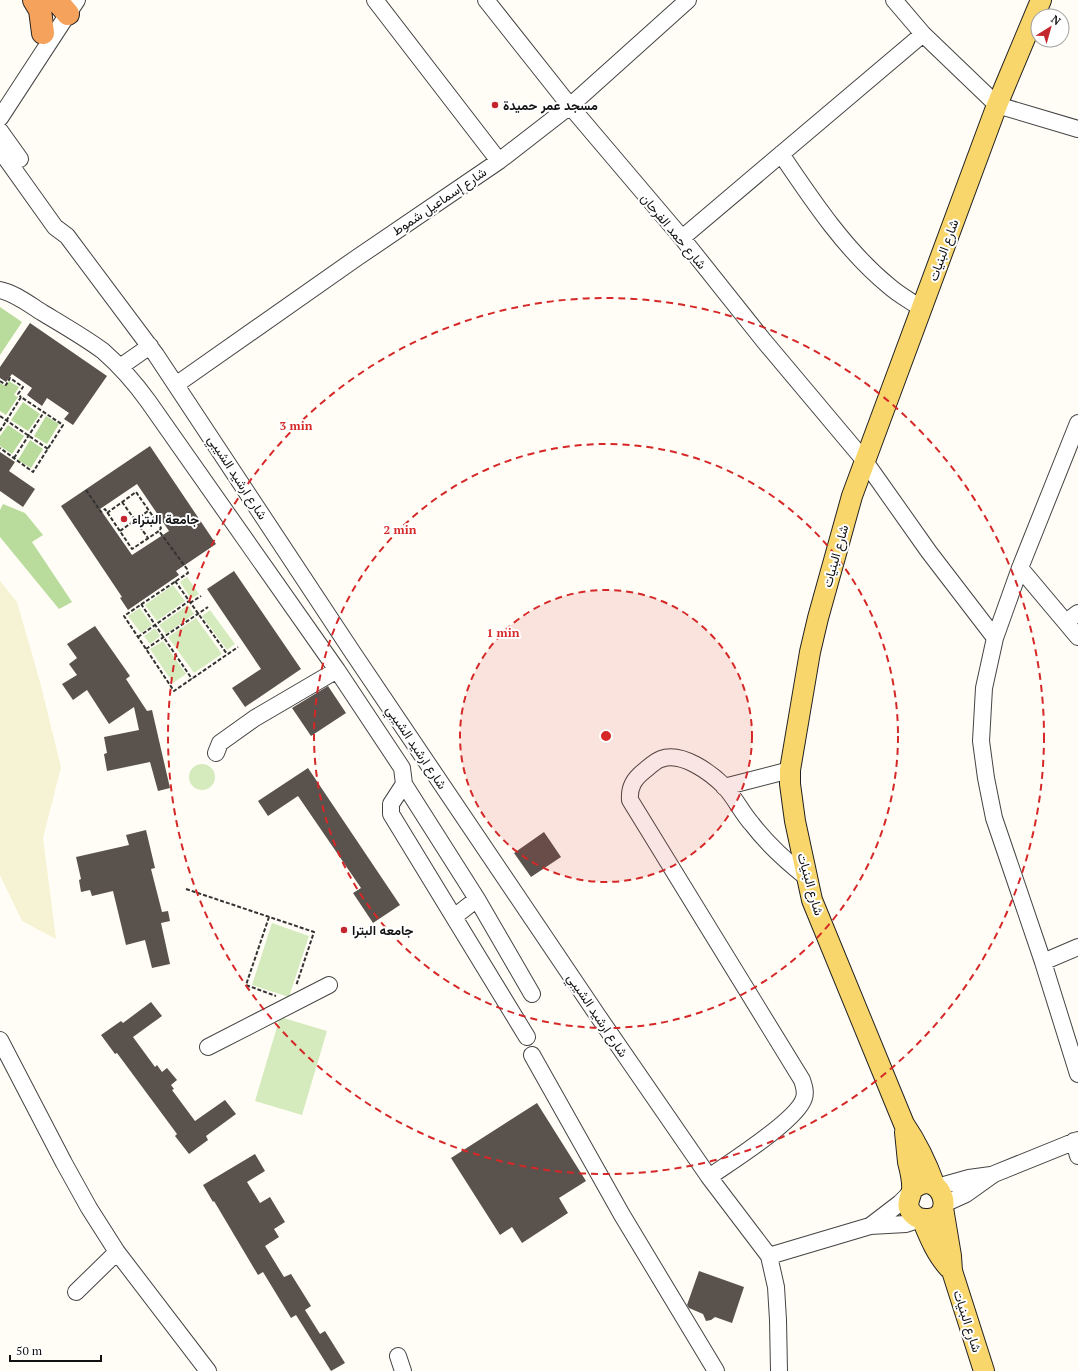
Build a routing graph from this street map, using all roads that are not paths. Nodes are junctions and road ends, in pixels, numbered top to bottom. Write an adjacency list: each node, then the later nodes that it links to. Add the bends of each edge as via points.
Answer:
1 (34, 0): 9 (highway, via 40,10)
2 (375, 0): 19 (street)
3 (486, 0): 13 (street, شارع حمد الفرحان)
4 (688, 0): 8 (street, شارع إسماعيل شموط)
5 (894, 0): 10 (street)
6 (1041, 0): 12 (main road, شارع البنيات)
7 (65, 4): 9 (street); 14 (street)
8 (672, 6): 13 (street, شارع إسماعيل شموط)
9 (43, 33): 11 (street)
10 (923, 34): 12 (street); 18 (street)
11 (0, 98)
12 (997, 105): 15 (street); 25 (main road, شارع البنيات)
13 (570, 106): 19 (street, شارع إسماعيل شموط); 23 (street, شارع حمد الفرحان)
14 (0, 118)
15 (1078, 129)
16 (0, 131): 22 (street, شارع ارشيد الشيبي, via 63,221)
17 (0, 150): 21 (street, شارع ارشيد الشيبي)
18 (781, 154): 23 (street); 25 (street, via 816,206 867,266 890,287)
19 (499, 161): 28 (street, شارع إسماعيل شموط)
20 (0, 170): 21 (street)
21 (19, 176): 22 (street, شارع ارشيد الشيبي, via 55,227)
22 (67, 236): 26 (street, شارع ارشيد الشيبي)
23 (682, 238): 30 (street, شارع حمد الفرحان)
24 (0, 290): 27 (street, via 26,302 92,344)
25 (922, 309): 30 (main road, شارع البنيات)
26 (153, 350): 27 (street); 28 (street, شارع ارشيد الشيبي)
27 (123, 370): 35 (street, via 153,408)
28 (177, 384): 54 (street, شارع ارشيد الشيبي, via 353,653)
29 (1078, 423): 31 (street)
30 (864, 460): 34 (street, شارع حمد الفرحان, via 929,552); 37 (main road, شارع البنيات, via 818,618)
31 (1020, 568): 32 (street); 34 (street)
32 (1072, 617): 33 (street)
33 (1078, 637)
34 (995, 638): 44 (street, via 984,688 981,741 986,778 994,818)
35 (337, 670): 36 (street, via 255,718 220,743); 38 (street, via 402,768)
36 (216, 753)
37 (790, 770): 39 (street); 40 (main road, شارع البنيات, via 795,821)
38 (404, 784): 41 (street); 42 (street, via 391,804 391,814)
39 (724, 787): 40 (street, via 767,843); 54 (street, via 691,762 679,757 666,757 659,759 637,777 629,792 630,800 802,1080 805,1089 804,1099 794,1113 773,1132)
40 (806, 877): 52 (main road, شارع البنيات, via 812,900)
41 (477, 899): 42 (street); 46 (street)
42 (454, 917): 47 (street)
43 (1078, 947): 44 (street)
44 (1043, 962): 51 (street)
45 (329, 985): 49 (street)
46 (532, 994)
47 (527, 1037)
48 (0, 1040): 59 (street, via 64,1163)
49 (208, 1047)
50 (532, 1055): 66 (street, via 622,1215)
51 (1078, 1074)
52 (904, 1124): 55 (main road, شارع البنيات); 56 (main road, شارع البنيات, via 928,1168)
53 (1077, 1146): 56 (street, via 994,1174 966,1194)
54 (709, 1176): 60 (street, شارع ارشيد الشيبي)
55 (911, 1192): 56 (main road, via 916,1186 929,1184); 57 (main road, via 909,1209 914,1216); 58 (street)
56 (939, 1196): 57 (main road, via 938,1215 931,1219); 61 (main road, شارع البنيات)
57 (922, 1219): 58 (street, via 906,1224); 61 (main road, شارع البنيات, via 940,1256)
58 (870, 1226): 60 (street)
59 (117, 1252): 62 (street); 64 (street)
60 (769, 1256): 67 (street, via 776,1287)
61 (952, 1271): 68 (main road, شارع البنيات)
62 (76, 1292)
63 (398, 1356): 65 (street)
64 (202, 1368)
65 (403, 1371)
66 (716, 1371)
67 (779, 1371)
68 (984, 1371)

